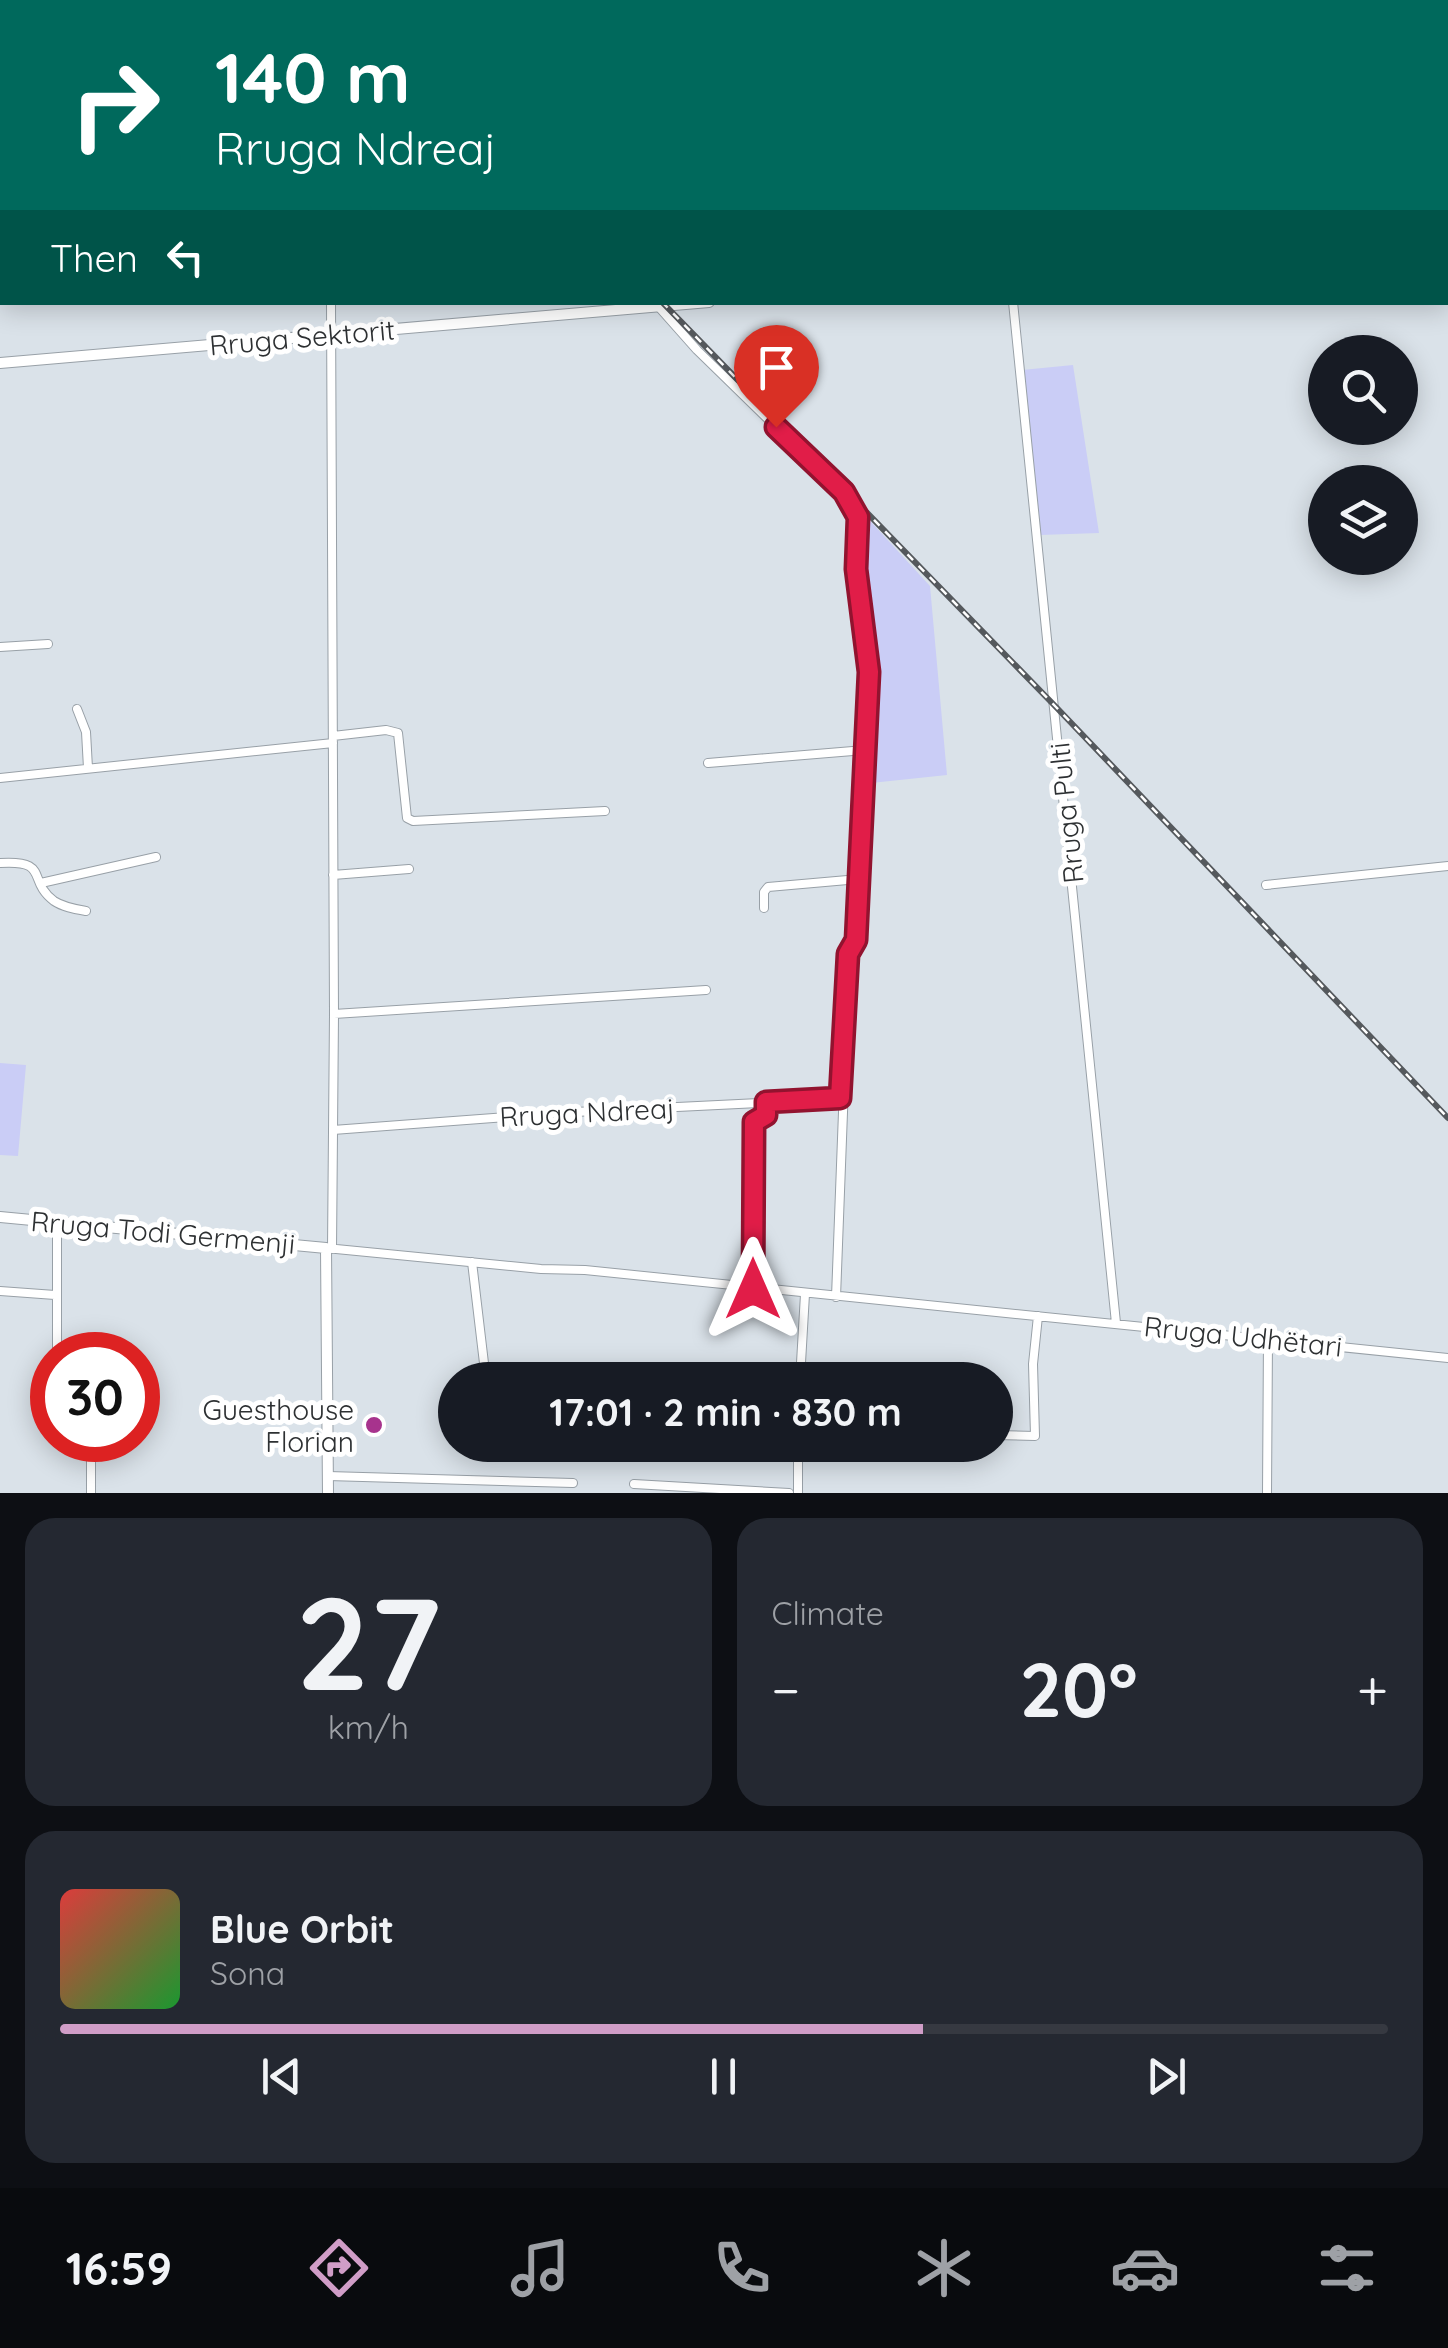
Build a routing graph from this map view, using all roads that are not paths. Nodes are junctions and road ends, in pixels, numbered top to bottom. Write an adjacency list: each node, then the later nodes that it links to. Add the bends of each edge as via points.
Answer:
1 (331, 305): 4 (street)
2 (669, 305): 4 (street, Rruga Sektorit); 10 (street, via 697,350 844,492 858,517 856,569 869,668)
3 (1013, 305): 40 (street, Rruga Pulti)
4 (331, 334): 5 (street, Rruga Sektorit); 9 (street)
5 (0, 363)
6 (48, 644): 7 (street)
7 (0, 647)
8 (77, 709): 12 (street)
9 (333, 740): 12 (street); 14 (street, via 398,732 412,822); 19 (street)
10 (866, 750): 11 (street); 20 (street)
11 (708, 763)
12 (88, 768): 13 (street)
13 (0, 778)
14 (605, 812)
15 (156, 858): 21 (street)
16 (0, 863): 21 (street, via 26,863)
17 (1448, 866): 22 (street)
18 (409, 869): 19 (street)
19 (333, 874): 26 (street)
20 (859, 879): 23 (street, via 768,887); 27 (street)
21 (41, 883): 24 (street, via 55,901)
22 (1266, 885)
23 (764, 908)
24 (86, 912)
25 (706, 990): 26 (street)
26 (334, 1014): 29 (street)
27 (840, 1098): 28 (street, Rruga Ndreaj); 38 (street)
28 (766, 1102): 29 (street, Rruga Ndreaj); 34 (street, via 766,1115 753,1126)
29 (333, 1130): 32 (street)
30 (0, 1217): 31 (street, Rruga Todi Germenji)
31 (57, 1222): 32 (street, Rruga Todi Germenji); 36 (street)
32 (329, 1248): 33 (street, Rruga Udhëtari); 49 (street)
33 (472, 1262): 34 (street, Rruga Udhëtari); 44 (street)
34 (753, 1289): 37 (street, Rruga Udhëtari)
35 (0, 1291): 36 (street)
36 (55, 1294): 41 (street)
37 (804, 1294): 38 (street, Rruga Udhëtari); 45 (street)
38 (836, 1297): 39 (street, Rruga Udhëtari)
39 (1038, 1316): 40 (street, Rruga Udhëtari); 46 (street, via 1035,1436)
40 (1116, 1323): 42 (street, Rruga Udhëtari)
41 (56, 1332)
42 (1268, 1338): 43 (street, Rruga Udhëtari); 56 (street)
43 (1448, 1358)
44 (484, 1362)
45 (801, 1362)
46 (1013, 1435)
47 (91, 1462): 52 (street)
48 (798, 1462): 55 (street)
49 (328, 1476): 50 (street); 53 (street)
50 (573, 1482)
51 (634, 1484): 54 (street)
52 (91, 1493)
53 (328, 1493)
54 (789, 1493)
55 (798, 1493)
56 (1266, 1493)

